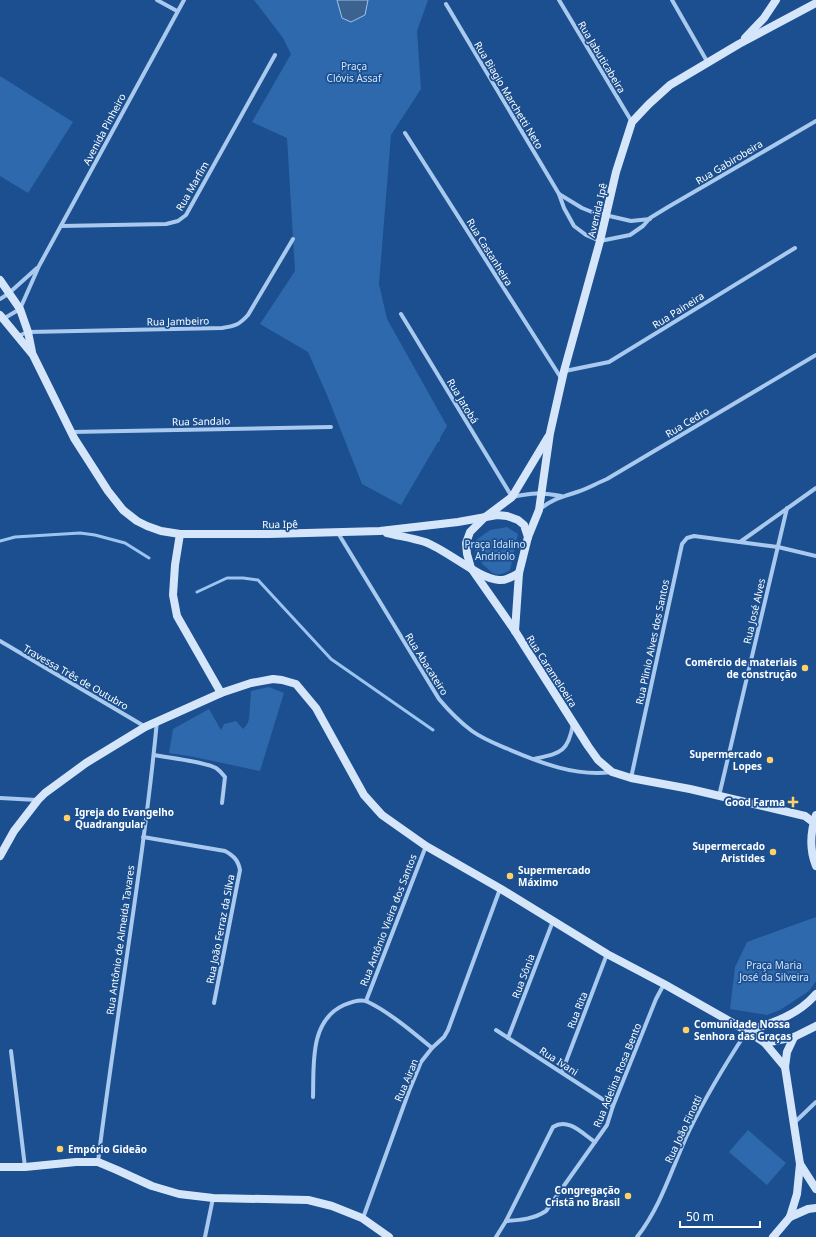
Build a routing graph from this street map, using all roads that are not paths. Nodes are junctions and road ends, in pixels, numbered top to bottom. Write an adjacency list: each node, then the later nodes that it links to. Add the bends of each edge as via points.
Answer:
1 (157, 0): 9 (street)
2 (184, 0): 9 (street, Avenida Pinheiro)
3 (559, 0): 14 (street, Rua Jabuticabeira)
4 (672, 0): 12 (street)
5 (776, 0): 10 (street, Avenida Ipê, via 764,18)
6 (804, 0): 7 (street)
7 (816, 3): 10 (street, Avenida Ipê)
8 (446, 4): 16 (street, Rua Biagio Marchetti Neto)
9 (178, 11): 19 (street, Avenida Pinheiro)
10 (739, 44): 12 (street, Avenida Ipê)
11 (275, 55): 19 (street, Rua Marfim, via 186,215 178,221 166,224)
12 (708, 62): 14 (street, Avenida Ipê, via 670,85)
13 (816, 120): 18 (street, Rua Gabirobeira)
14 (632, 122): 17 (street, Avenida Ipê)
15 (405, 133): 35 (street, Rua Castanheira)
16 (558, 194): 17 (street, Rua Biagio Marchetti Neto, via 582,208); 21 (street, Rua Biagio Marchetti Neto, via 574,226)
17 (605, 215): 18 (street, Rua Gabirobeira, via 631,221); 21 (street, Avenida Ipê)
18 (650, 218): 21 (street, Rua Gabirobeira, via 630,234)
19 (61, 226): 23 (street, Avenida Pinheiro)
20 (292, 239): 30 (street, Rua Jambeiro, via 248,315 241,323 233,326)
21 (600, 241): 34 (street, Avenida Ipê)
22 (795, 248): 34 (street, Rua Paineira, via 609,362)
23 (39, 266): 25 (street, Avenida Pinheiro); 27 (street, Avenida Pinheiro)
24 (0, 280): 25 (street)
25 (8, 294): 26 (street, Avenida Pinheiro); 27 (street)
26 (0, 299)
27 (20, 309): 29 (street); 30 (street)
28 (401, 314): 42 (street, Rua Jatobá)
29 (1, 318): 31 (street)
30 (28, 332): 31 (street, Rua Jambeiro); 33 (street)
31 (18, 336): 33 (street)
32 (816, 354): 41 (street, Rua Cedro, via 607,479)
33 (33, 355): 37 (street, Rua Ipê)
34 (564, 371): 35 (street, Avenida Ipê)
35 (562, 380): 38 (street, Avenida Ipê)
36 (331, 427): 37 (street, Rua Sandalo)
37 (71, 432): 48 (street, Rua Ipê, via 123,510 147,526)
38 (550, 433): 40 (street, Avenida Ipê); 42 (street, Avenida Ipê)
39 (816, 488): 43 (street)
40 (542, 492): 41 (street, Rua Cedro); 42 (street, Rua Cedro); 44 (street, Avenida Ipê)
41 (562, 496): 44 (street, Rua Cedro, via 548,502)
42 (512, 497): 45 (street, Avenida Ipê)
43 (786, 508): 50 (street); 51 (street, Rua José Alves)
44 (539, 510): 49 (street, Avenida Ipê)
45 (484, 518): 46 (street, Rua Ipê); 49 (street, via 497,515 518,520 524,525); 53 (street, via 470,532 466,544)
46 (380, 531): 47 (street, Rua Ipê); 53 (street, Rua Ipê, via 425,542)
47 (337, 532): 48 (street, Rua Ipê); 62 (street, Rua Abacateiro, via 439,699 473,732)
48 (180, 534): 57 (street, via 173,595 177,616)
49 (528, 537): 54 (street)
50 (740, 542): 51 (street, Rua Plinio Alves dos Santos); 64 (street, Rua Plinio Alves dos Santos, via 694,536 687,538 682,544)
51 (778, 547): 52 (street, Rua Plinio Alves dos Santos); 65 (street, Rua José Alves)
52 (816, 556)
53 (471, 568): 54 (street, via 500,580); 55 (street, Rua Carameloeira)
54 (519, 573): 55 (street, Rua Carameloeira)
55 (515, 631): 59 (street, Rua Carameloeira)
56 (0, 641): 60 (street, Travessa Três de Outubro)
57 (221, 694): 58 (street); 71 (street, via 251,683 272,679 296,684 316,708 364,795 382,815)
58 (157, 720): 60 (street); 61 (street, Rua Antônio de Almeida Tavares)
59 (573, 722): 62 (street, Rua Carameloeira, via 570,738 564,749 557,754); 63 (street, Rua Carameloeira, via 594,755)
60 (145, 727): 67 (street, via 86,763)
61 (154, 755): 68 (street, via 196,762 220,771 225,776); 70 (street, Rua Antônio de Almeida Tavares)
62 (533, 759): 63 (street, Rua Abacateiro, via 569,770)
63 (612, 772): 64 (street)
64 (631, 778): 65 (street)
65 (719, 796): 69 (street, via 805,816)
66 (0, 798): 67 (street)
67 (38, 800): 72 (street, via 14,831)
68 (222, 803)
69 (815, 821): 73 (street, via 810,841)
70 (143, 837): 80 (street, Rua João Ferraz da Silva, via 224,851 239,864 240,870); 96 (street, Rua Antônio de Almeida Tavares)
71 (426, 846): 74 (street); 79 (street, Rua Antônio Vieira dos Santos)
72 (0, 856)
73 (816, 866)
74 (501, 889): 75 (street); 87 (street, Rua Airan, via 448,1030)
75 (553, 920): 76 (street); 84 (street, Rua Sônia)
76 (607, 954): 77 (street); 90 (street, Rua Rita)
77 (664, 984): 83 (street); 93 (street, Rua Adelina Rosa Bento)
78 (816, 994): 83 (street, via 808,1003 791,1014)
79 (366, 1001): 87 (street, via 406,1027); 91 (street, via 350,1002 338,1008 321,1028 316,1043)
80 (214, 1004)
81 (816, 1026): 85 (street)
82 (496, 1030): 84 (street, Rua Ivani)
83 (747, 1031): 86 (street); 109 (street, Rua João Finotti, via 704,1102 686,1137 658,1206)
84 (508, 1038): 90 (street, Rua Ivani)
85 (794, 1038): 86 (street); 89 (street, via 787,1052)
86 (765, 1043): 89 (street)
87 (432, 1048): 104 (street, Rua Airan, via 421,1062 409,1091)
88 (11, 1051): 99 (street)
89 (785, 1067): 94 (street)
90 (562, 1072): 93 (street, Rua Ivani)
91 (313, 1097)
92 (816, 1102): 94 (street)
93 (613, 1106): 95 (street, Rua Adelina Rosa Bento, via 607,1125)
94 (793, 1123): 97 (street)
95 (595, 1142): 105 (street, Rua Adelina Rosa Bento, via 546,1210 538,1216); 105 (street, via 569,1124 558,1124 553,1127)
96 (98, 1162): 99 (street, via 54,1163); 101 (street, via 152,1186 179,1194)
97 (800, 1164): 100 (street); 103 (street, via 797,1194)
98 (0, 1167): 99 (street)
99 (25, 1167)
100 (816, 1189)
101 (213, 1198): 104 (street, via 308,1200); 106 (street)
102 (816, 1208): 103 (street)
103 (790, 1217): 110 (street)
104 (362, 1218): 107 (street)
105 (506, 1221): 108 (street)
106 (205, 1237)
107 (389, 1237)
108 (496, 1237)
109 (637, 1237)
110 (773, 1237)

